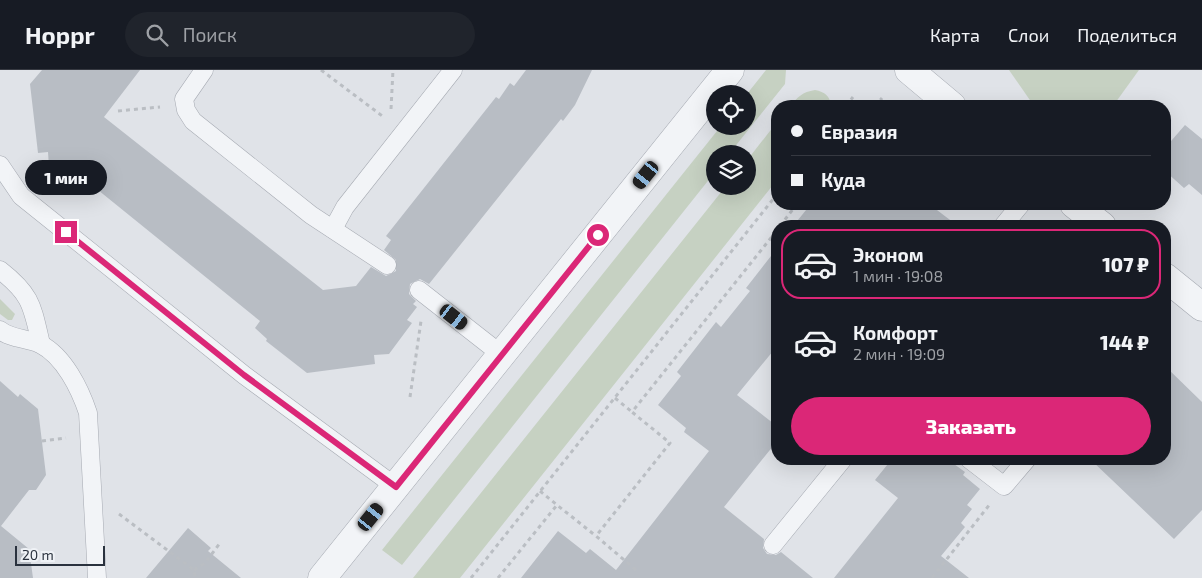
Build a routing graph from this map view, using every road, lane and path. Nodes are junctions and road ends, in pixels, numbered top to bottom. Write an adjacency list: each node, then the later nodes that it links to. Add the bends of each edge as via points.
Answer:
1 (204, 70): 20 (lane, via 184,100 193,121)
2 (321, 70): 3 (path, via 390,122)
3 (393, 70)
4 (453, 70): 20 (lane, via 345,207)
5 (730, 70): 29 (street)
6 (909, 70): 9 (street)
7 (853, 97): 8 (path)
8 (851, 100)
9 (945, 100)
10 (160, 107): 11 (path)
11 (118, 111)
12 (0, 165): 39 (lane, via 22,196 244,375)
13 (771, 202): 31 (path)
14 (792, 210): 17 (path)
15 (1016, 210): 18 (lane)
16 (1082, 210): 19 (street)
17 (784, 220)
18 (1008, 220)
19 (1094, 220)
20 (332, 229): 22 (lane)
21 (771, 237): 32 (path)
22 (387, 265)
23 (0, 270): 28 (lane, via 26,293 33,307)
24 (1171, 288): 26 (street)
25 (425, 294): 29 (lane); 30 (path)
26 (1202, 307)
27 (0, 330): 28 (lane)
28 (41, 344): 41 (lane, via 62,363 79,387 88,413)
29 (502, 355): 39 (street)
30 (410, 397)
31 (615, 398): 32 (path); 40 (path)
32 (632, 412): 43 (path, via 670,443)
33 (72, 438): 34 (path)
34 (42, 441)
35 (838, 465): 45 (lane)
36 (977, 465): 38 (lane)
37 (1022, 465): 38 (lane)
38 (1004, 486): 53 (path)
39 (396, 487): 50 (street)
40 (540, 491): 42 (path); 51 (path)
41 (93, 497): 46 (path); 48 (lane)
42 (557, 505): 43 (path); 52 (path)
43 (596, 536): 47 (path)
44 (220, 543): 46 (path, via 205,563)
45 (772, 545)
46 (194, 570): 49 (path)
47 (636, 570)
48 (97, 578)
49 (195, 578)
50 (322, 578)
51 (471, 578)
52 (498, 578)
53 (932, 578)

